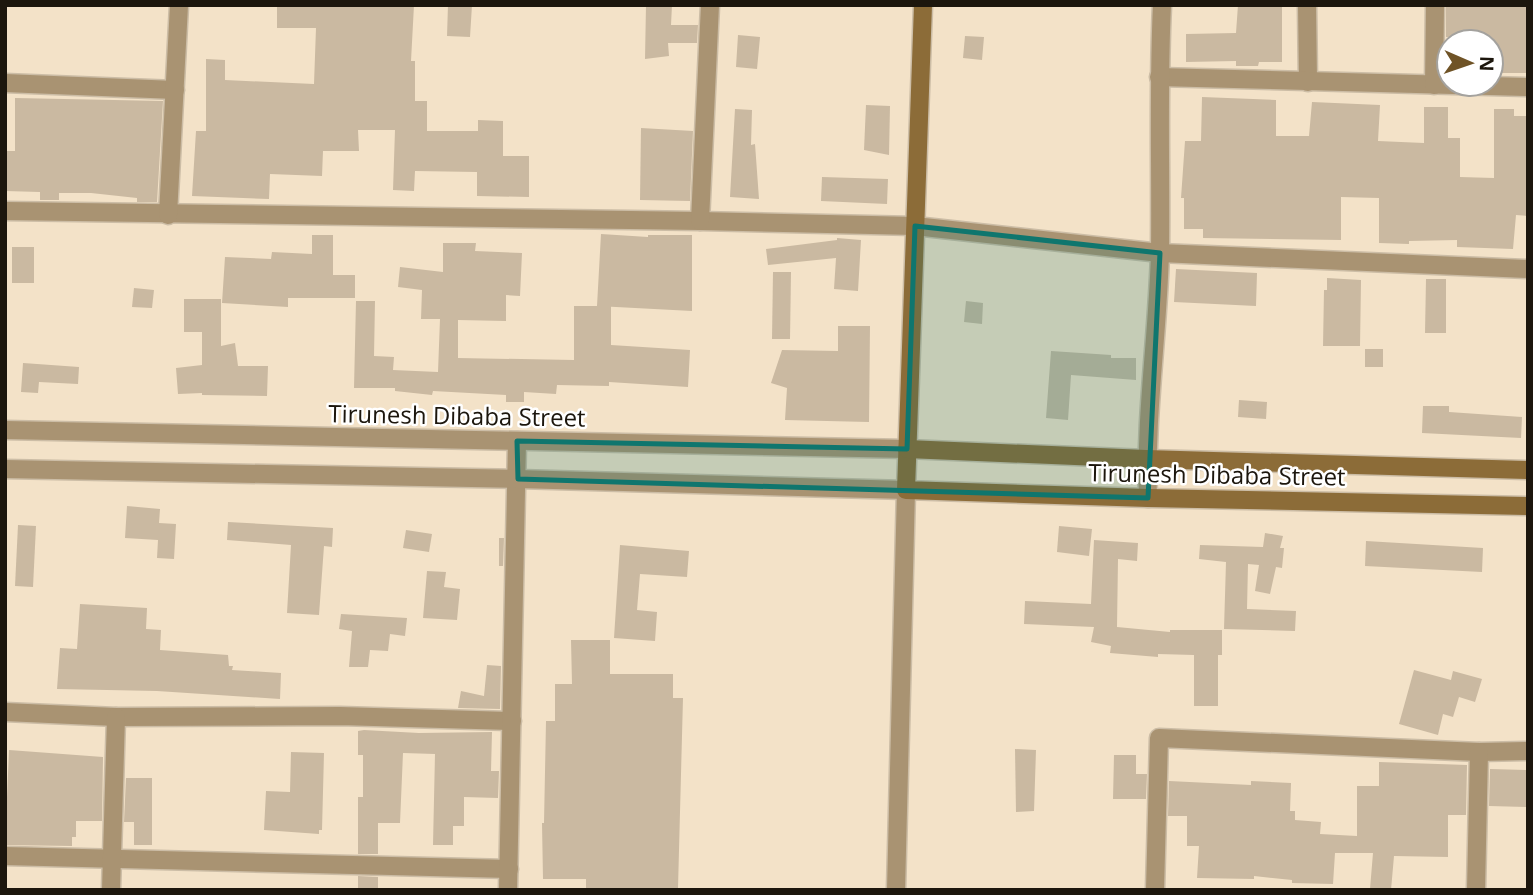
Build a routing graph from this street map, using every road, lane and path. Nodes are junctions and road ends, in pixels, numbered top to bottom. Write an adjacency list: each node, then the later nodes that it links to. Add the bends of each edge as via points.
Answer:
1 (179, 5): 12 (street)
2 (710, 5): 15 (street)
3 (923, 5): 16 (main road)
4 (1162, 5): 7 (street)
5 (1307, 5): 8 (street)
6 (1434, 5): 10 (street)
7 (1159, 77): 8 (street); 17 (street)
8 (1308, 82): 10 (street)
9 (5, 83): 12 (street)
10 (1434, 85): 11 (street)
11 (1528, 87)
12 (175, 90): 14 (street)
13 (5, 211): 14 (street)
14 (168, 215): 15 (street)
15 (700, 220): 16 (street)
16 (915, 226): 17 (street); 21 (main road)
17 (1160, 253): 18 (street); 22 (street)
18 (1528, 269)
19 (5, 429): 20 (street, Tirunesh Dibaba Street)
20 (517, 441): 21 (street, Tirunesh Dibaba Street); 25 (street)
21 (907, 449): 22 (main road, Tirunesh Dibaba Street); 26 (main road)
22 (1146, 459): 24 (main road, Tirunesh Dibaba Street); 27 (street)
23 (5, 469): 25 (street, Tirunesh Dibaba Street)
24 (1528, 470)
25 (518, 479): 26 (street, Tirunesh Dibaba Street); 31 (street)
26 (906, 490): 27 (main road, Tirunesh Dibaba Street); 39 (street)
27 (1148, 498): 28 (main road, Tirunesh Dibaba Street)
28 (1528, 506)
29 (5, 712): 30 (street)
30 (116, 717): 31 (street); 35 (street)
31 (512, 720): 36 (street)
32 (1528, 751): 33 (street)
33 (1479, 752): 40 (street, via 1159,737); 41 (street)
34 (5, 856): 35 (street)
35 (112, 859): 36 (street); 37 (street)
36 (509, 869): 38 (street)
37 (111, 890)
38 (508, 890)
39 (896, 890)
40 (1155, 890)
41 (1476, 890)

